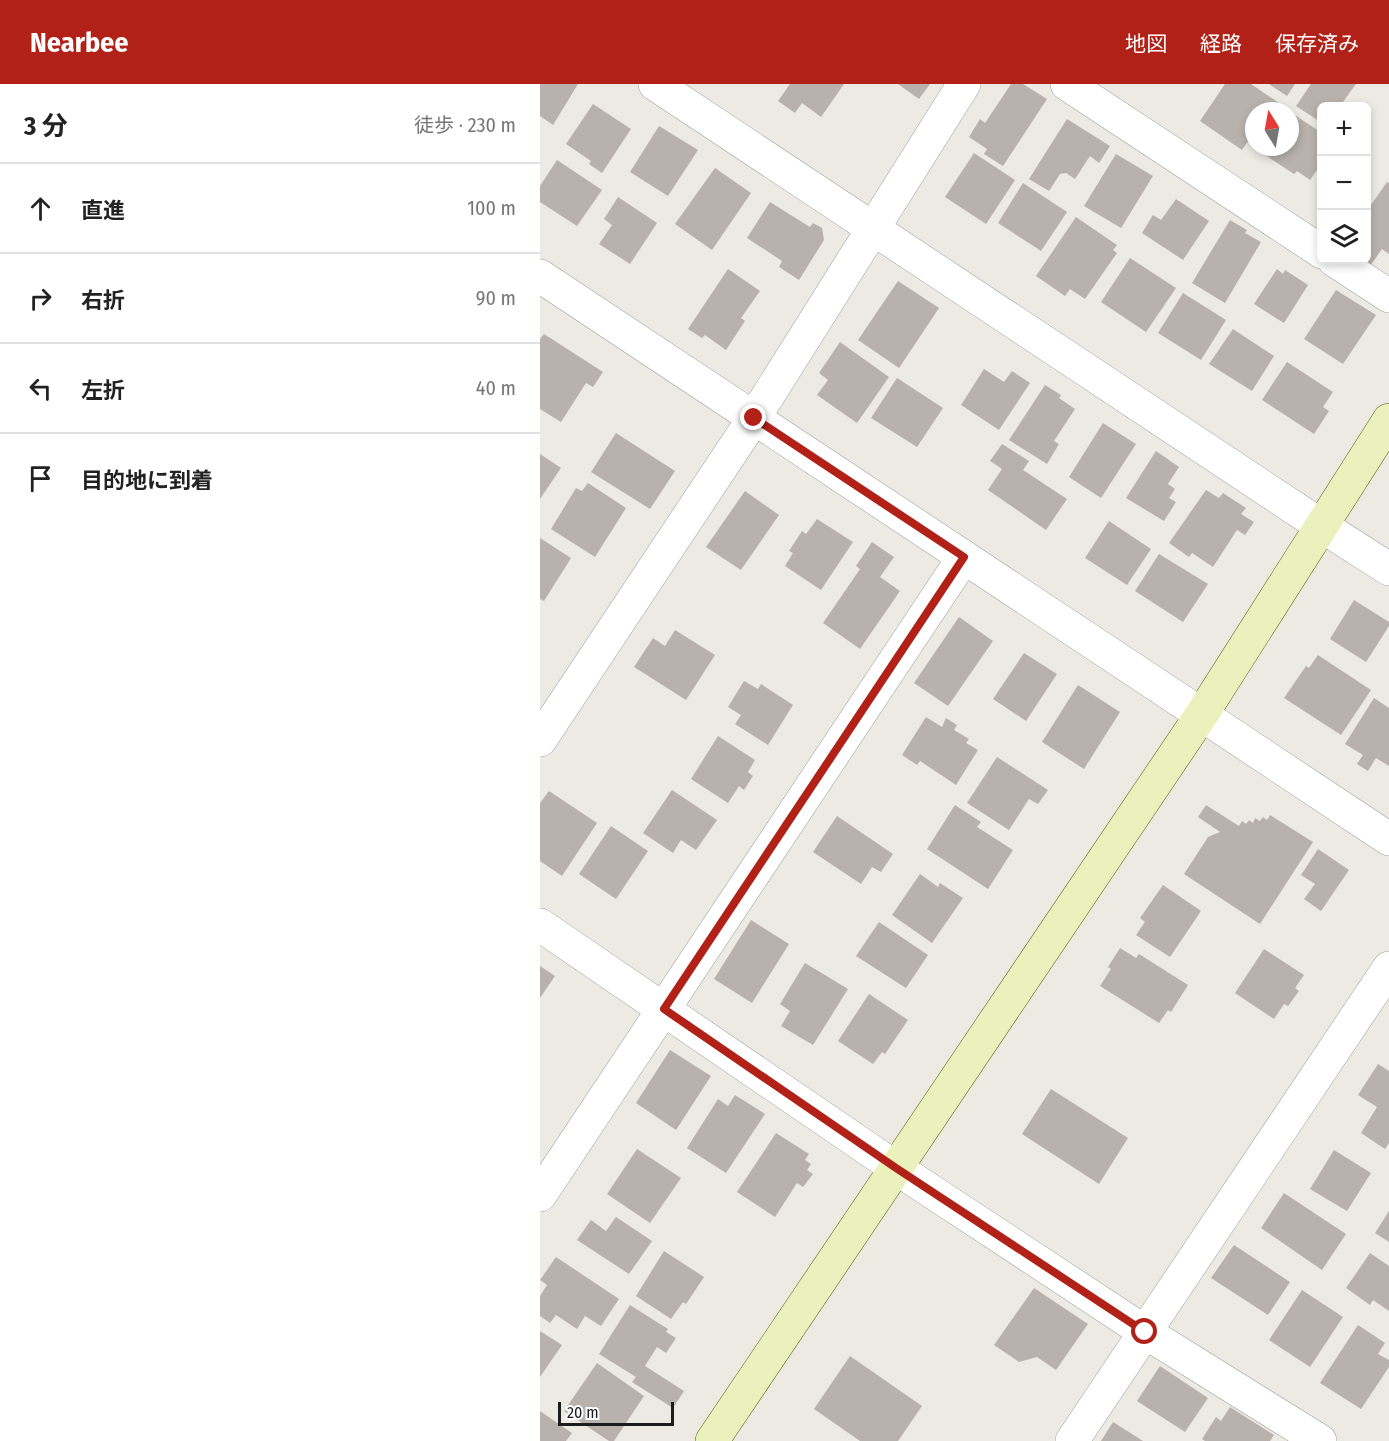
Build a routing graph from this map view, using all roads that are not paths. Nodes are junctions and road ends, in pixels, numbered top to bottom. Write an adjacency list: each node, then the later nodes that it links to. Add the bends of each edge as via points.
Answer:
1 (655, 84): 4 (street)
2 (964, 84): 4 (street)
3 (1067, 84): 5 (street)
4 (873, 228): 9 (street); 11 (street)
5 (1317, 249)
6 (1340, 264): 8 (street)
7 (543, 284): 9 (street)
8 (1389, 296)
9 (754, 418): 12 (street); 15 (street)
10 (1389, 420): 11 (street)
11 (1320, 525): 13 (street); 14 (street)
12 (964, 557): 14 (street); 19 (street)
13 (1389, 569)
14 (1202, 714): 16 (street); 20 (street)
15 (540, 740)
16 (1389, 838)
17 (540, 925): 19 (street)
18 (1389, 968): 22 (street)
19 (664, 1009): 20 (street); 21 (street)
20 (896, 1168): 22 (street); 23 (street)
21 (540, 1195)
22 (1145, 1332): 24 (street); 25 (street)
23 (712, 1441)
24 (1072, 1441)
25 (1320, 1441)

